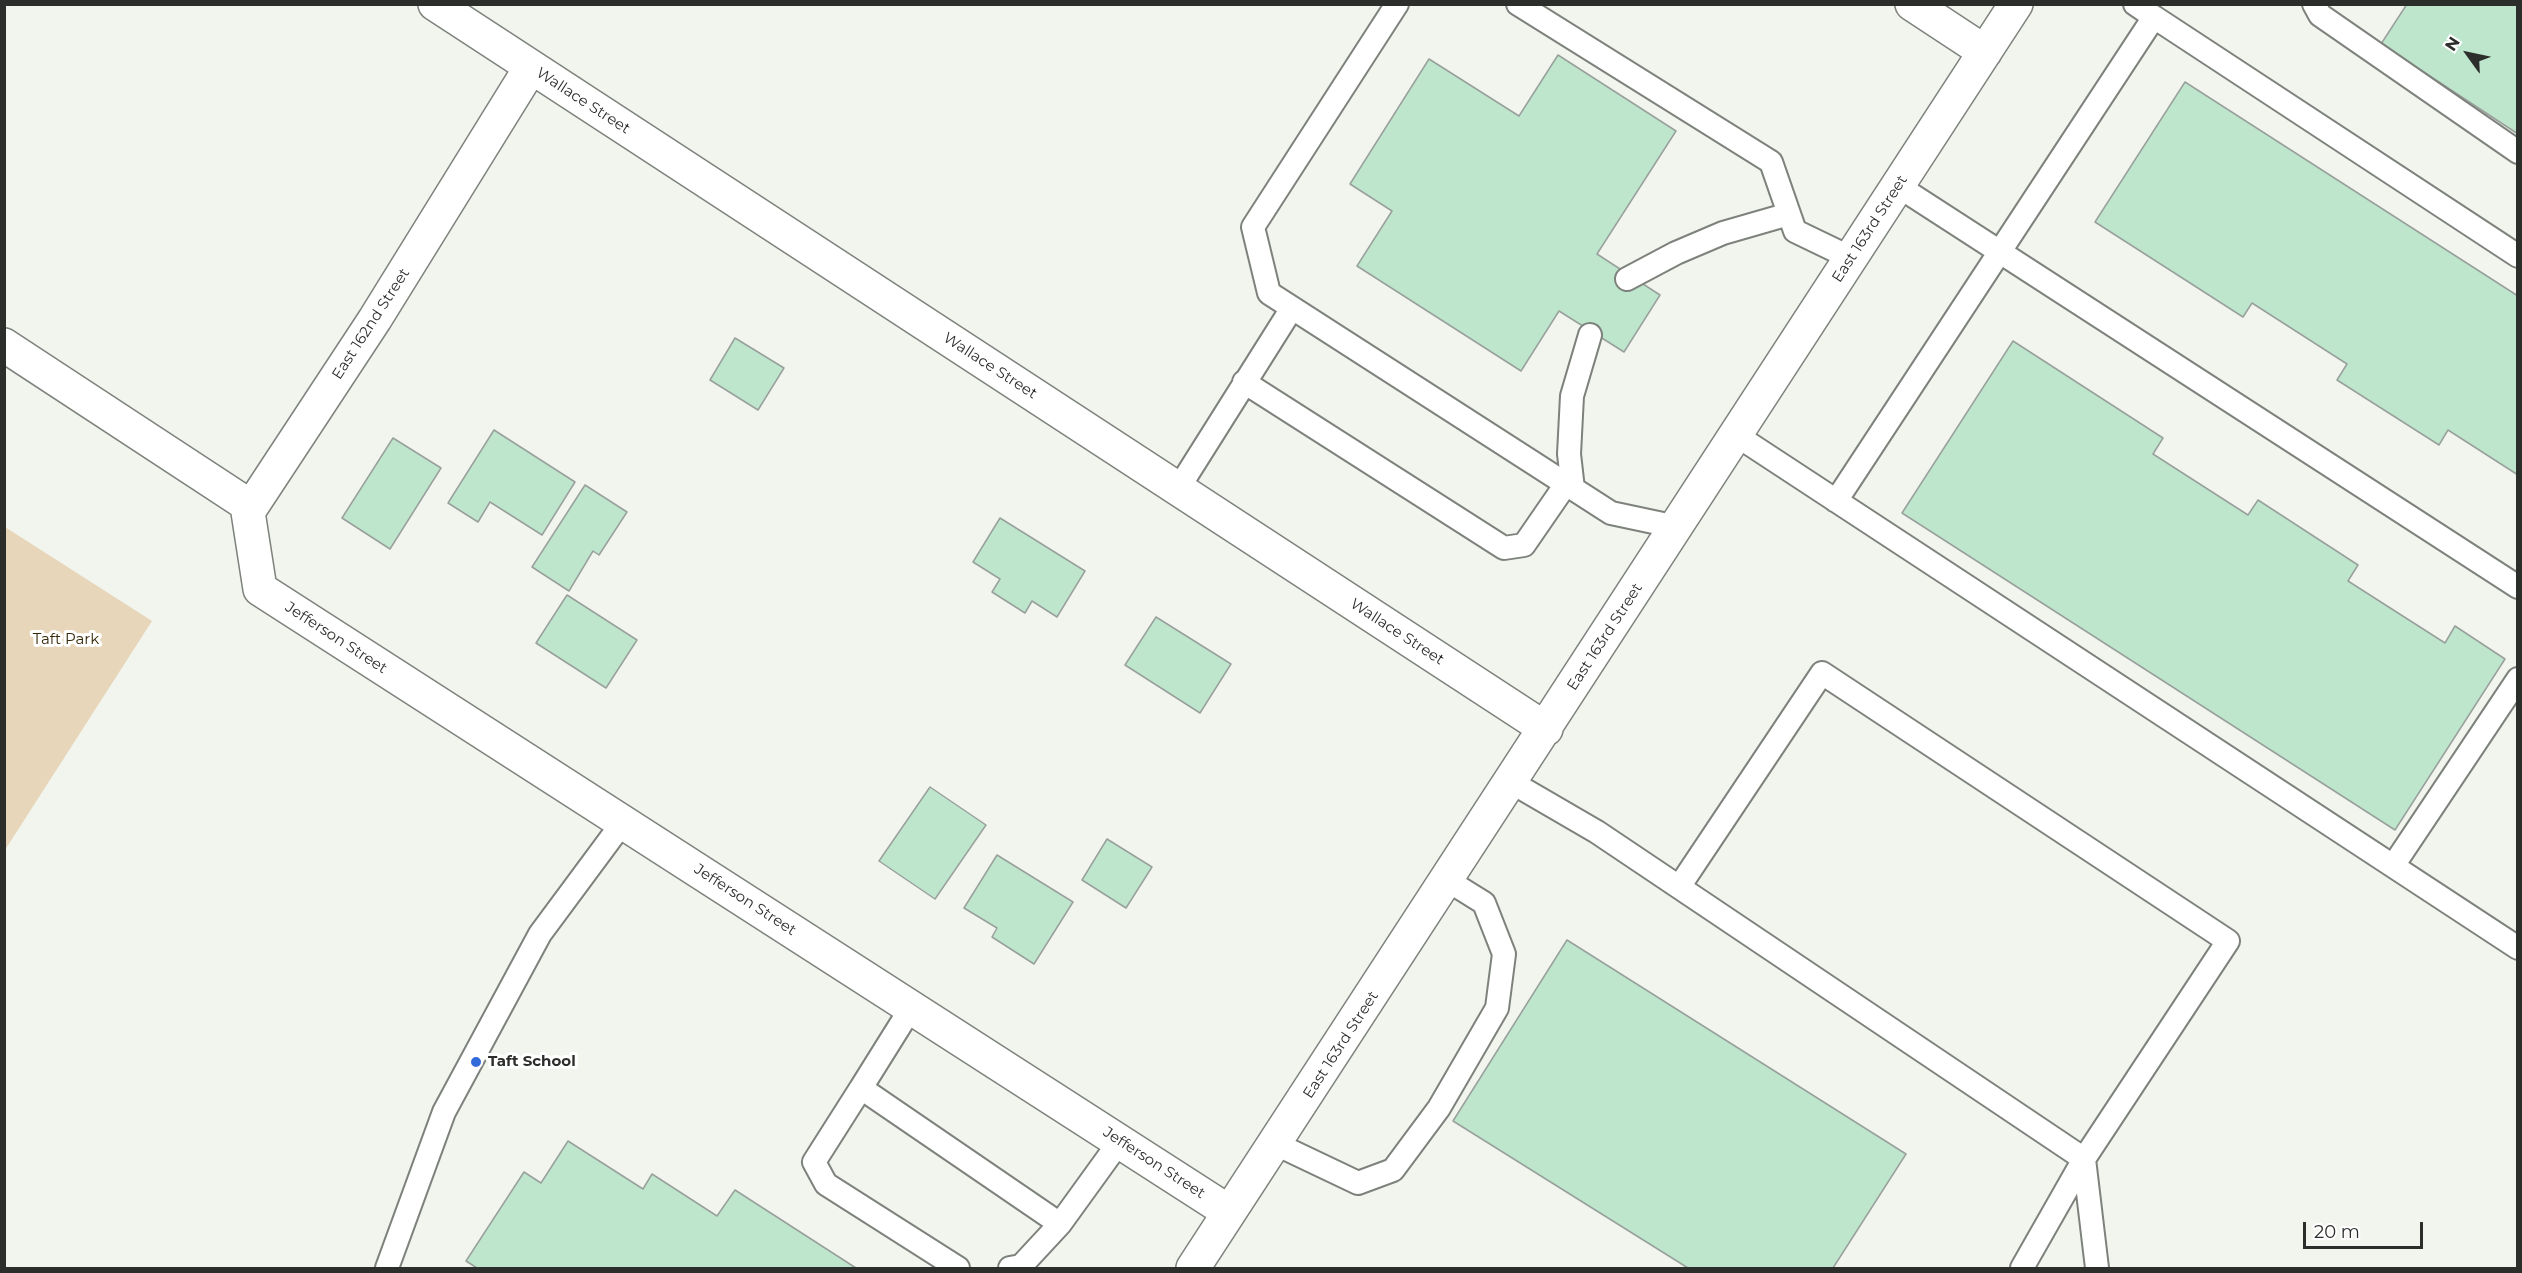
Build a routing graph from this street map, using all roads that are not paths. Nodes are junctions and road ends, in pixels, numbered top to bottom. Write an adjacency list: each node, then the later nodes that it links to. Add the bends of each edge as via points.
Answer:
1 (435, 4): 10 (street, Wallace Street)
2 (1397, 4): 18 (lane, via 1253,227 1269,293)
3 (1518, 4): 13 (lane, via 1771,162)
4 (1912, 4): 9 (street)
5 (2016, 4): 9 (street, East 163rd Street)
6 (2135, 4): 8 (lane)
7 (2314, 4): 11 (lane, via 2320,15)
8 (2154, 17): 14 (lane); 15 (lane)
9 (1985, 51): 12 (street, East 163rd Street)
10 (531, 67): 24 (street, Wallace Street); 26 (street, East 162nd Street, via 375,319)
11 (2517, 152)
12 (1898, 186): 14 (lane); 16 (street, East 163rd Street)
13 (1790, 214): 16 (lane, via 1796,231); 17 (lane, via 1724,233)
14 (2000, 253): 25 (lane); 28 (lane)
15 (2517, 256)
16 (1851, 258): 22 (street, East 163rd Street)
17 (1627, 279)
18 (1292, 308): 21 (lane); 23 (lane)
19 (1590, 335): 23 (lane, via 1572,396)
20 (4, 345): 26 (street)
21 (1244, 382): 23 (lane, via 1503,548 1524,545); 24 (lane)
22 (1736, 435): 25 (lane); 27 (street, East 163rd Street)
23 (1569, 486): 27 (lane, via 1611,513)
24 (1178, 489): 30 (street, Wallace Street)
25 (1836, 501): 33 (lane)
26 (251, 507): 32 (street, Jefferson Street, via 248,512 260,589)
27 (1677, 527): 30 (street, East 163rd Street)
28 (2517, 587)
29 (2517, 679): 33 (lane)
30 (1546, 729): 31 (street, East 163rd Street)
31 (1511, 782): 34 (street, East 163rd Street); 35 (lane, via 1597,832)
32 (623, 822): 37 (street, Jefferson Street); 44 (lane, via 540,934 444,1112)
33 (2393, 866): 36 (lane)
34 (1447, 880): 40 (street, East 163rd Street); 40 (lane, via 1484,903 1504,954 1497,1008 1439,1108 1393,1170 1358,1183)
35 (1679, 887): 41 (lane); 41 (lane, via 1822,673 2228,941)
36 (2517, 948)
37 (911, 1008): 38 (lane); 39 (street, Jefferson Street)
38 (861, 1088): 43 (lane); 45 (lane, via 814,1162 826,1184)
39 (1120, 1141): 42 (street, Jefferson Street); 43 (lane)
40 (1276, 1144): 42 (street, East 163rd Street)
41 (2084, 1159): 48 (lane); 49 (lane)
42 (1229, 1212): 47 (street, East 163rd Street)
43 (1060, 1224): 46 (lane, via 1021,1266)
44 (387, 1269)
45 (958, 1269)
46 (1010, 1269)
47 (1193, 1269)
48 (2022, 1269)
49 (2097, 1269)

